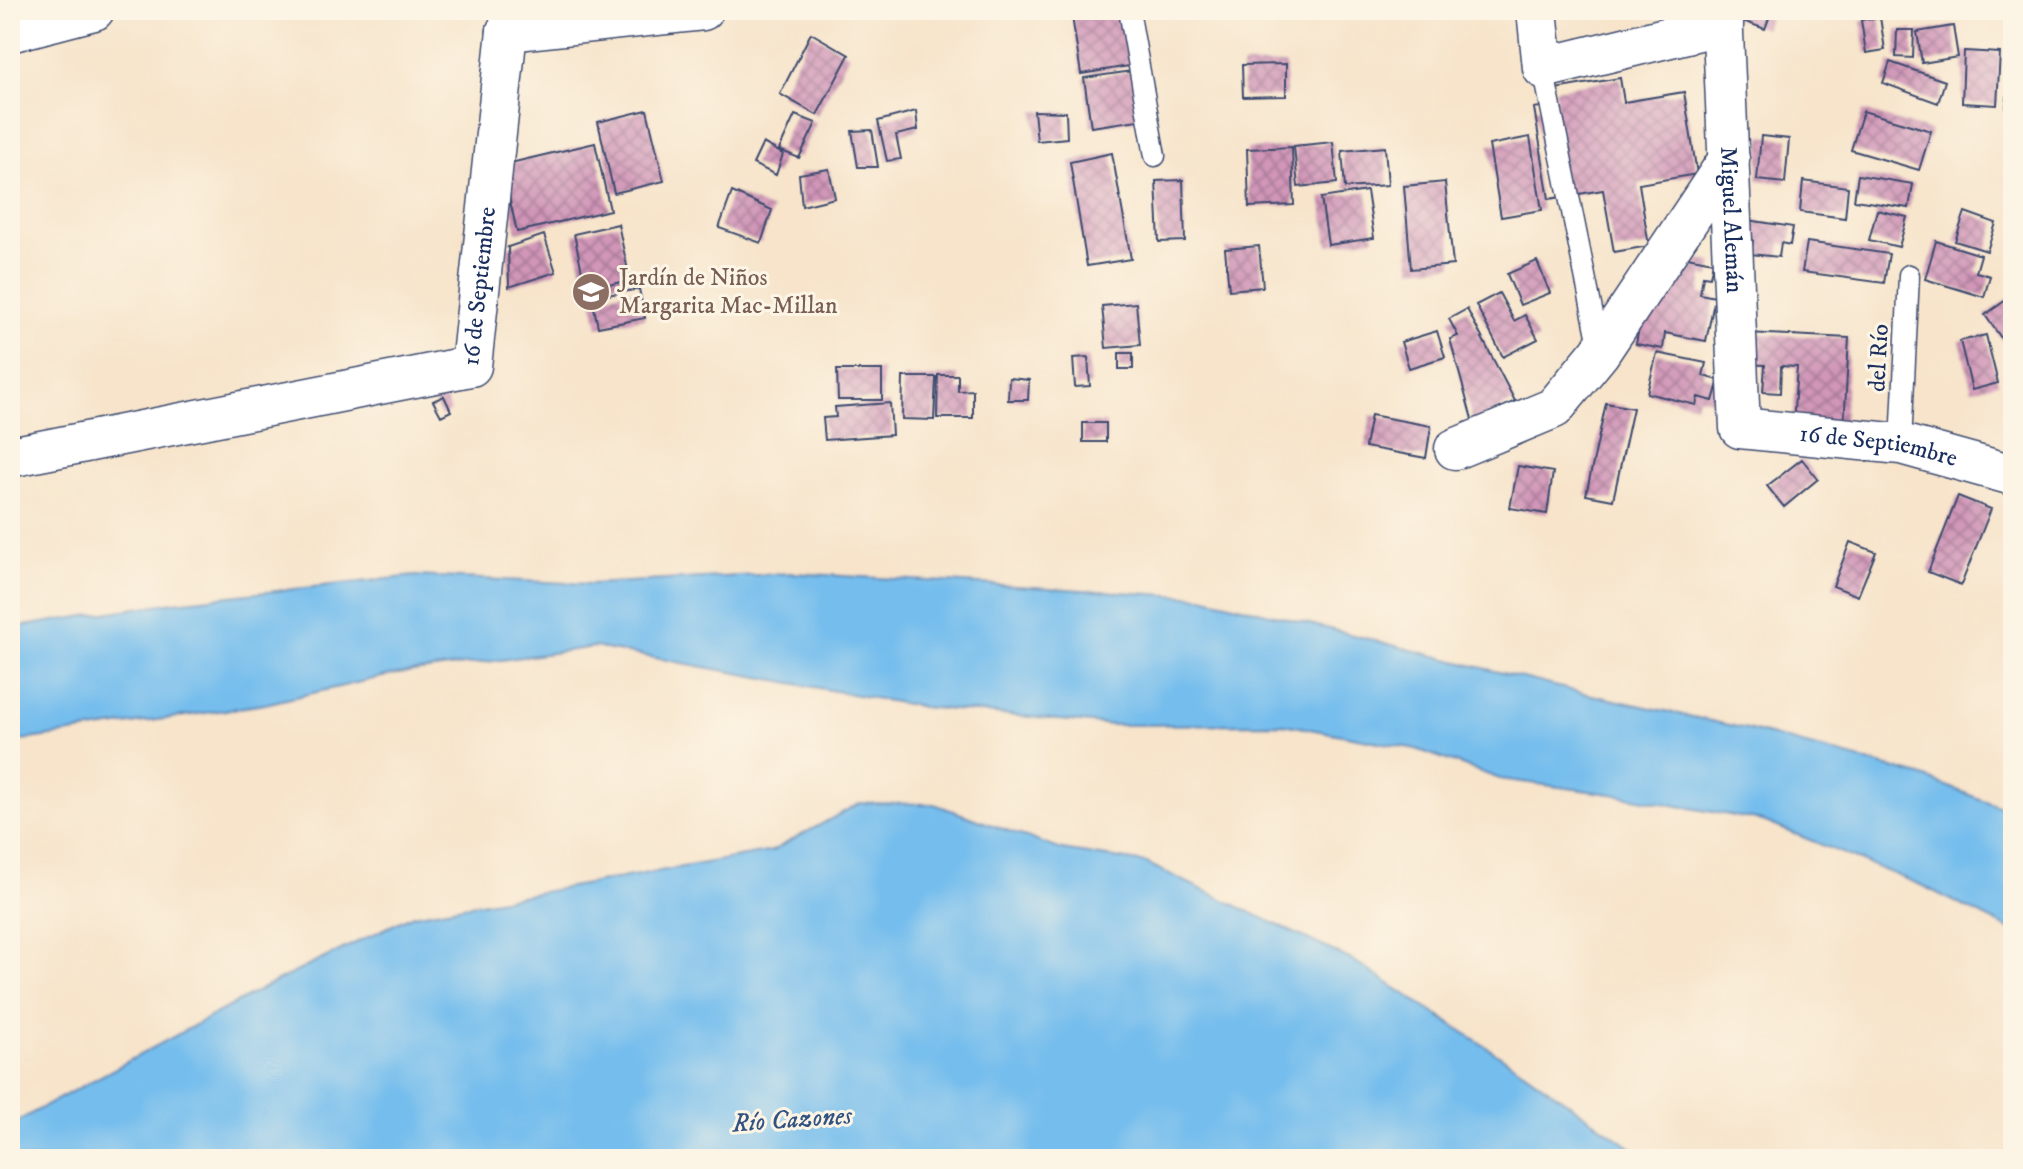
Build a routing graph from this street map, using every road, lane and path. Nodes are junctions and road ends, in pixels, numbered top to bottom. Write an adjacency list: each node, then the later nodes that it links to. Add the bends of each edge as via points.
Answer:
1 (94, 10): 7 (street)
2 (703, 10): 6 (street, 16 de Septiembre)
3 (1129, 10): 9 (lane)
4 (1537, 10): 8 (street)
5 (1722, 17): 8 (street); 10 (street, Miguel Alemán)
6 (497, 21): 16 (street, 16 de Septiembre, via 471,366)
7 (10, 32)
8 (1543, 68): 12 (lane)
9 (1155, 156)
10 (1729, 159): 12 (street); 13 (street, Miguel Alemán)
11 (1909, 275): 14 (lane, del Río)
12 (1600, 352): 15 (street, via 1554,408)
13 (1740, 428): 14 (street, 16 de Septiembre)
14 (1901, 444): 17 (street, 16 de Septiembre)
15 (1455, 449)
16 (10, 457)
17 (2013, 475)

